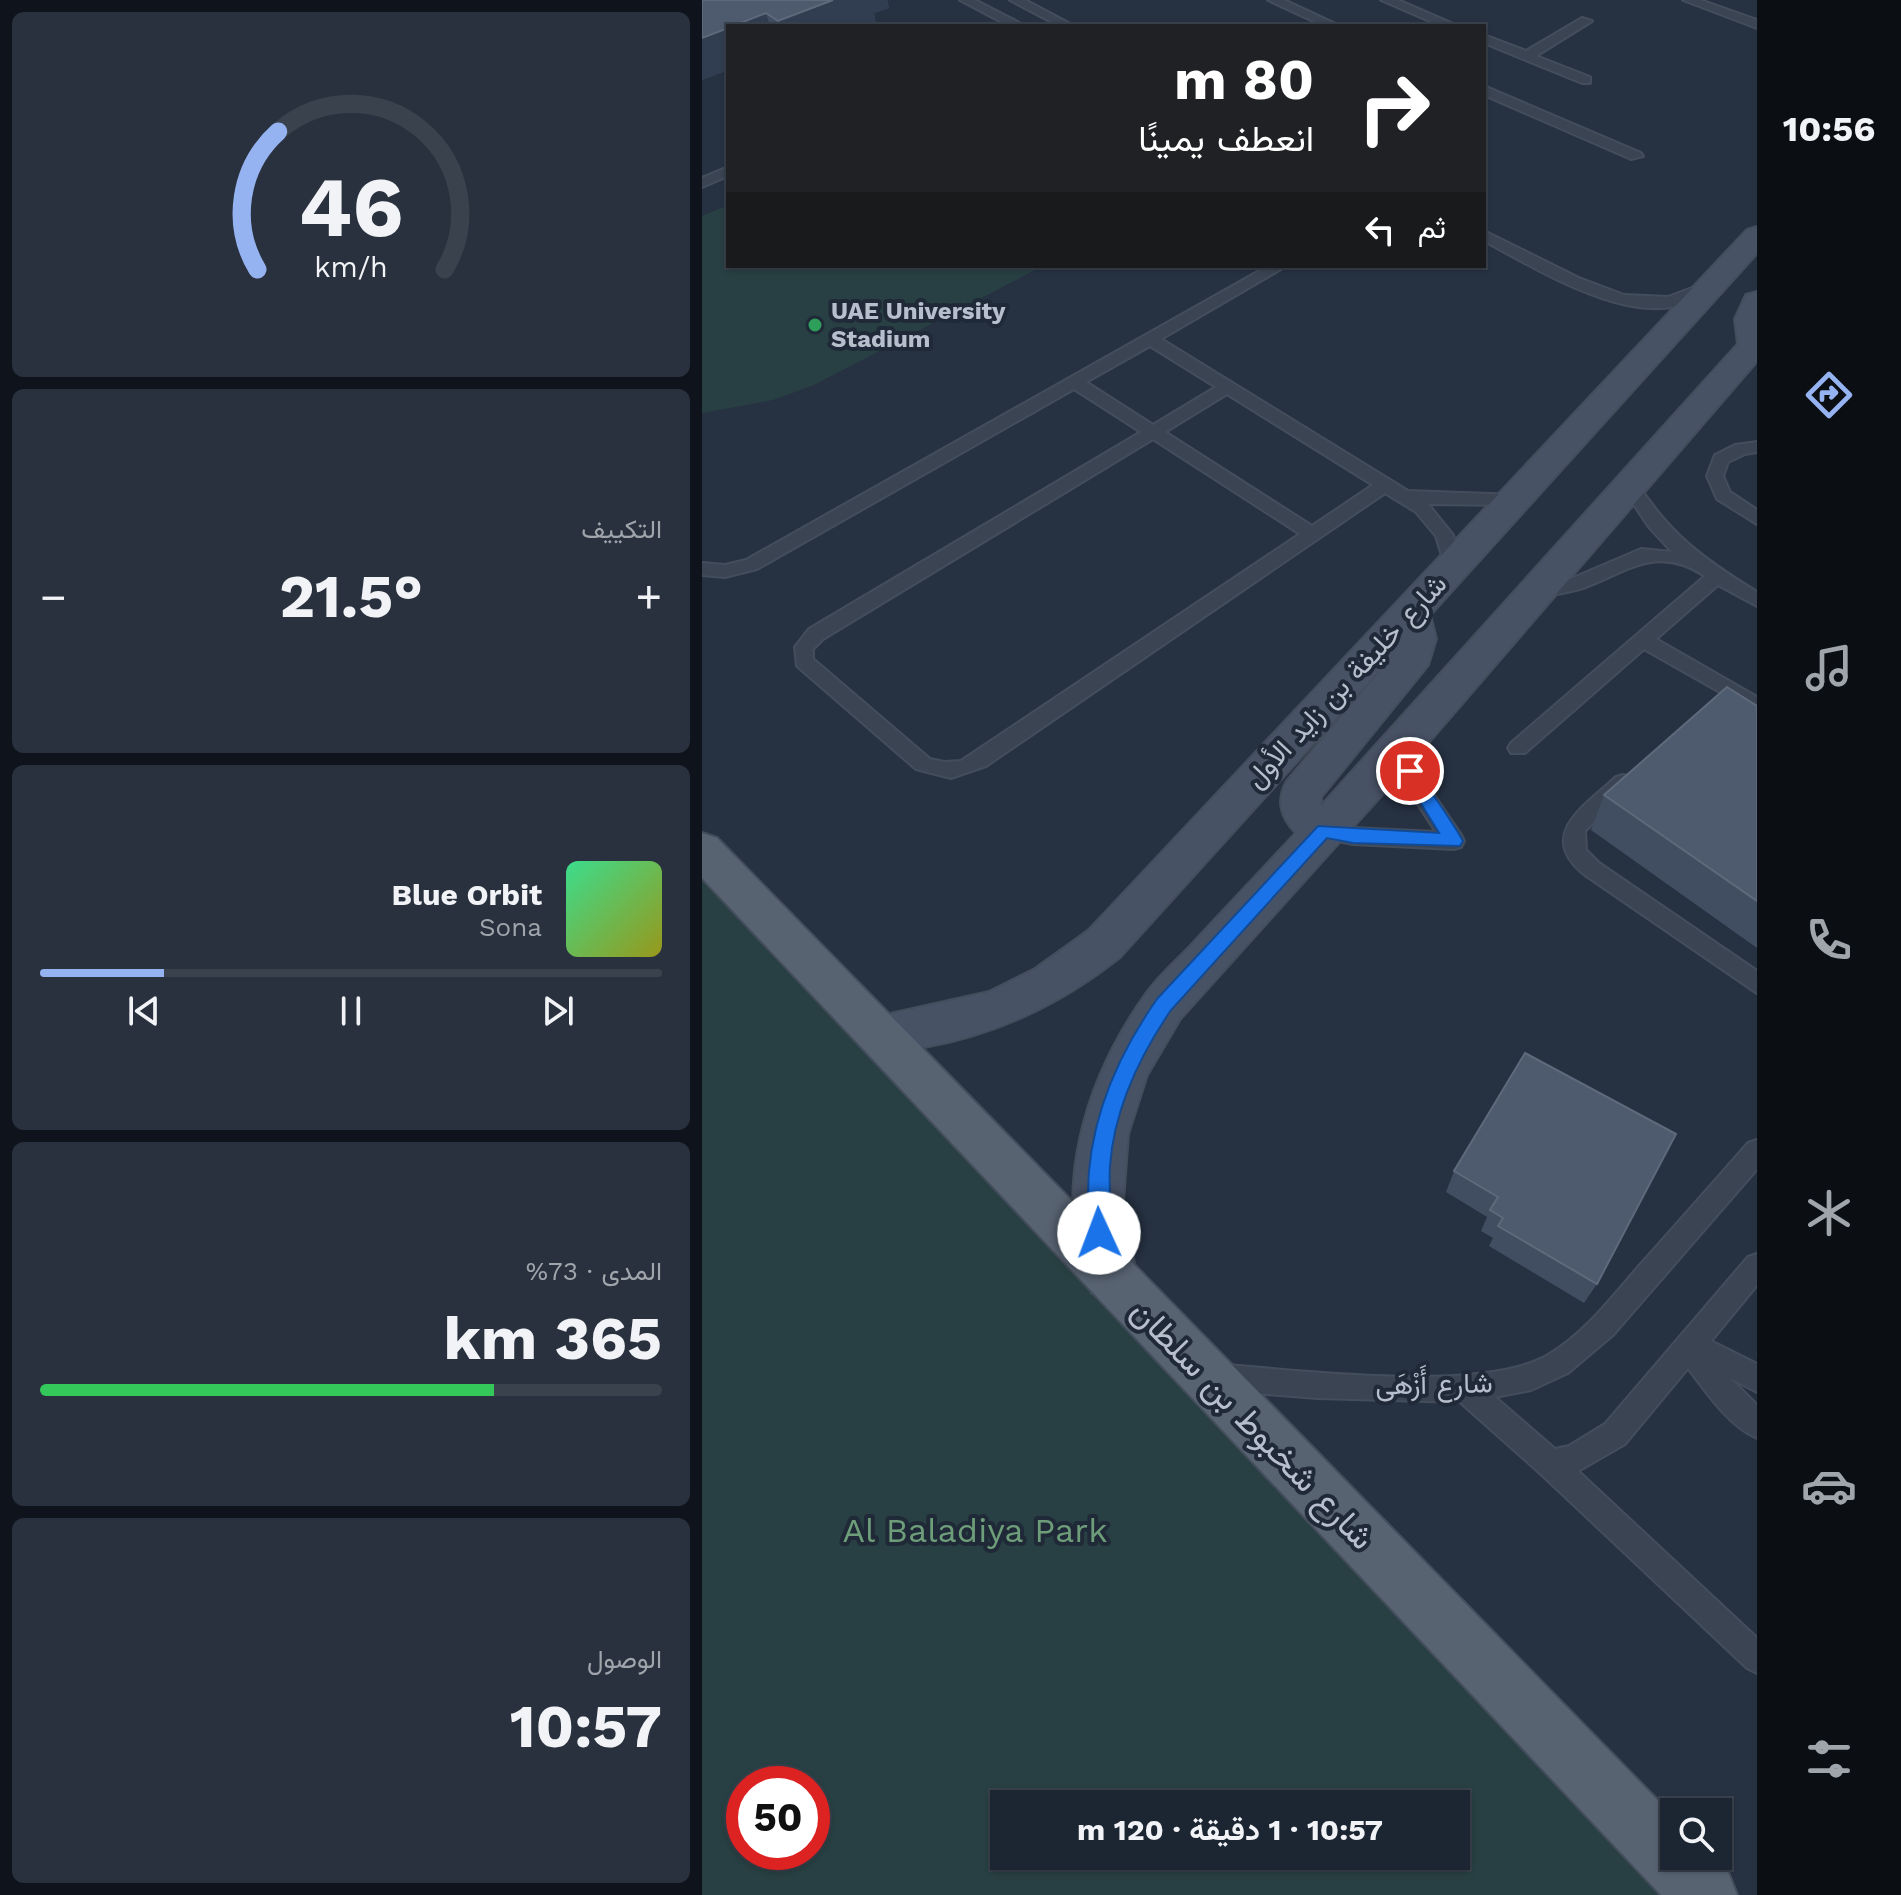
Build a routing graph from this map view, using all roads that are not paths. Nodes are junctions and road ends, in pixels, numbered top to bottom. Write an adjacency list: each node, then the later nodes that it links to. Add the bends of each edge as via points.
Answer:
1 (966, 0): 7 (lane)
2 (1016, 0): 8 (lane)
3 (1274, 0): 9 (lane)
4 (1387, 0): 10 (lane)
5 (1689, 0): 11 (lane)
6 (1586, 21): 13 (lane)
7 (1015, 24)
8 (1064, 24)
9 (1329, 24)
10 (1447, 24)
11 (1757, 24)
12 (1486, 40): 13 (lane)
13 (1527, 56): 14 (lane)
14 (1586, 80)
15 (1486, 91): 16 (lane)
16 (1636, 156)
17 (726, 172): 18 (lane)
18 (702, 183)
19 (1486, 236): 22 (lane, via 1620,299 1673,302)
20 (1757, 236): 22 (main road, شارع خليفة بن زايد الأول)
21 (1275, 268): 24 (lane)
22 (1713, 283): 33 (main road, شارع خليفة بن زايد الأول)
23 (1757, 301): 25 (main road, via 1750,319)
24 (1150, 339): 26 (lane); 27 (lane)
25 (1755, 344): 31 (main road)
26 (1075, 382): 28 (lane); 38 (lane, via 751,565)
27 (1228, 387): 28 (lane); 30 (lane)
28 (1153, 432): 35 (lane); 35 (lane, via 816,634 804,647 808,668 923,764 941,771 961,769)
29 (1757, 447): 34 (lane, via 1721,459 1715,476 1723,495)
30 (1386, 484): 32 (lane); 35 (lane)
31 (1629, 484): 36 (lane, via 1652,522); 40 (main road)
32 (1407, 497): 33 (lane); 37 (lane, via 1444,535)
33 (1512, 499): 37 (main road, شارع خليفة بن زايد الأول)
34 (1757, 518)
35 (1312, 534)
36 (1688, 559): 39 (lane); 40 (lane, via 1641,555 1577,583)
37 (1452, 565): 42 (main road, شارع خليفة بن زايد الأول)
38 (702, 569)
39 (1717, 576): 41 (lane); 43 (lane)
40 (1534, 592): 45 (main road)
41 (1757, 600)
42 (1410, 612): 48 (main road, via 1418,644 1409,665 1301,792 1305,817); 51 (main road, شارع خليفة بن زايد الأول, via 1080,965 989,1014)
43 (1643, 640): 44 (lane, via 1724,695); 46 (lane)
44 (1757, 706)
45 (1401, 747): 48 (main road); 48 (lane, via 1422,795 1454,841)
46 (1518, 748)
47 (1638, 770): 50 (lane, via 1575,827 1576,853)
48 (1324, 831): 54 (main road, via 1164,1005 1124,1071 1104,1135 1098,1190 1099,1233)
49 (702, 850): 51 (main road, شارع شخبوط بن سلطان)
50 (1757, 983)
51 (879, 1034): 54 (main road, شارع شخبوط بن سلطان)
52 (1757, 1151): 59 (lane, شارع أَزْهَى, via 1579,1348 1531,1377)
53 (1757, 1266): 55 (lane)
54 (1110, 1275): 57 (main road, شارع شخبوط بن سلطان)
55 (1747, 1290): 56 (lane)
56 (1688, 1348): 58 (lane, via 1714,1355); 60 (lane); 61 (lane, via 1615,1434 1574,1459)
57 (1207, 1376): 59 (lane, شارع أَزْهَى); 63 (main road, شارع شخبوط بن سلطان)
58 (1757, 1379)
59 (1465, 1389): 61 (lane)
60 (1757, 1424)
61 (1551, 1464): 62 (lane)
62 (1757, 1658)
63 (1705, 1895)

